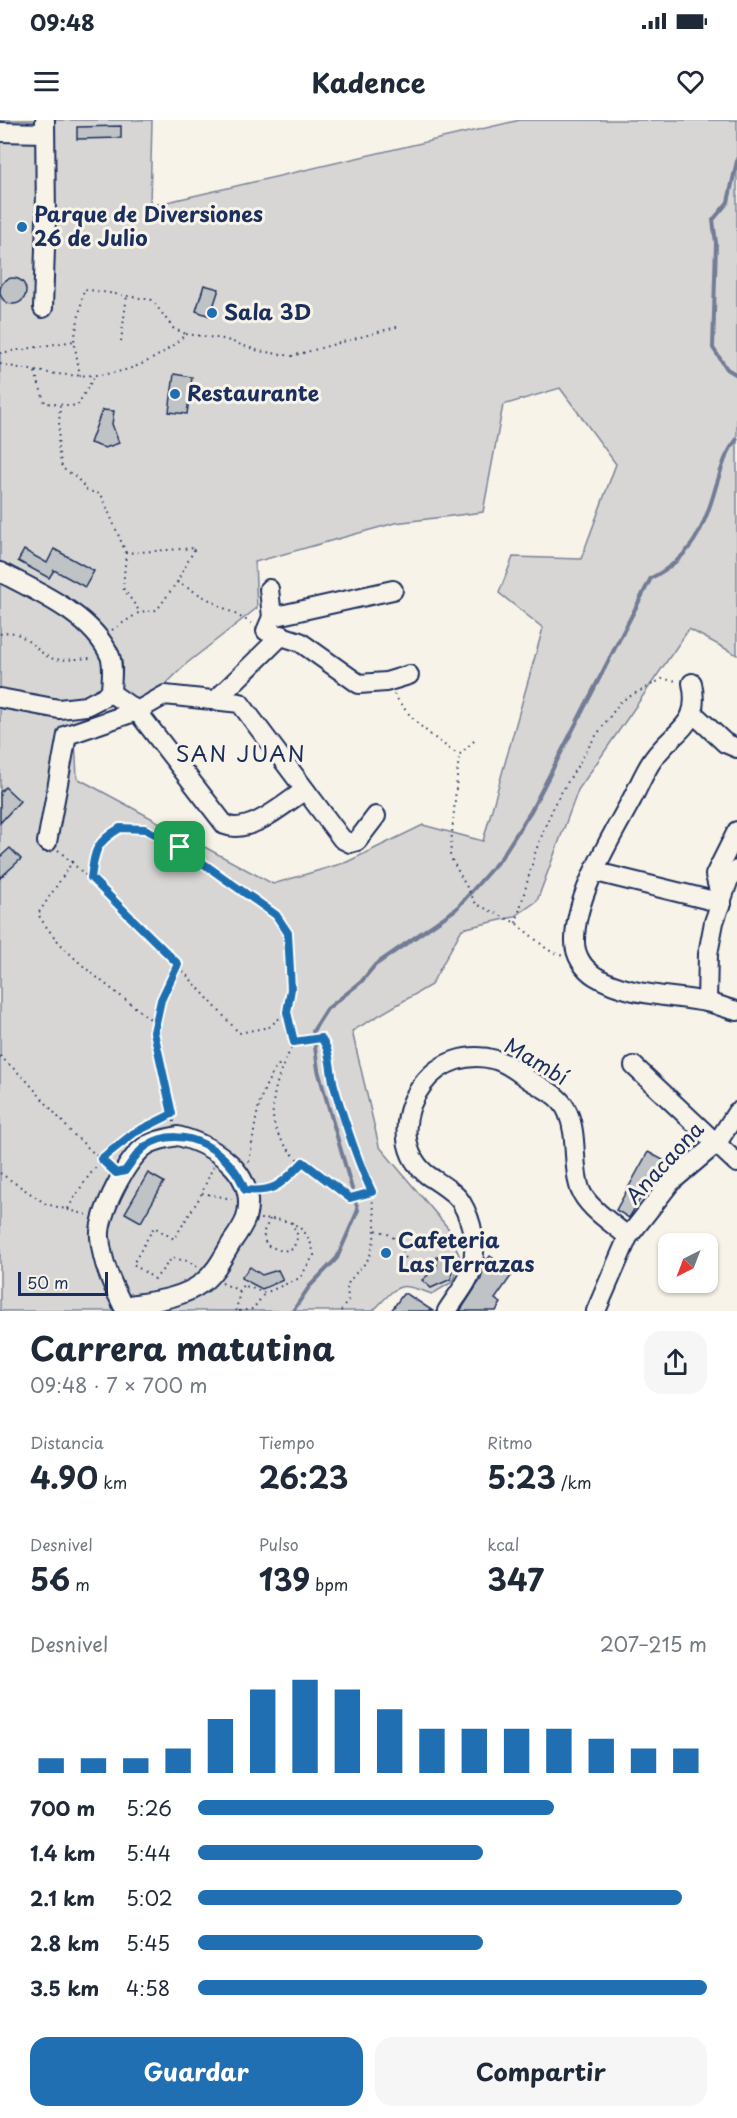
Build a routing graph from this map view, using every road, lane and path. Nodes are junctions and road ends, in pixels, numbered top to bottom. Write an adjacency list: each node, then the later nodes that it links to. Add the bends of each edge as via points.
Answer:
1 (45, 127): 2 (street); 4 (street)
2 (0, 132)
3 (127, 295): 6 (path, via 152,300 173,327); 7 (path); 8 (path, via 84,289)
4 (43, 308)
5 (400, 326): 6 (path, via 292,356)
6 (186, 334): 13 (path, via 169,350 141,366)
7 (121, 340)
8 (74, 341): 9 (path); 12 (path)
9 (0, 353)
10 (0, 364): 11 (path)
11 (35, 372): 12 (path); 14 (path, via 45,403)
12 (80, 376): 13 (path)
13 (94, 377): 14 (path, via 77,406)
14 (60, 405): 15 (path, via 58,448 62,468 88,491 101,494)
15 (126, 553): 17 (path, via 195,548); 20 (path, via 123,588)
16 (0, 572): 23 (street, via 79,618)
17 (177, 582): 20 (path, via 157,610); 21 (path)
18 (269, 589): 21 (street)
19 (393, 590): 21 (street)
20 (140, 612): 23 (path)
21 (273, 628): 26 (street, via 300,642 359,684); 30 (street)
22 (0, 634): 24 (path, via 12,633 26,639 52,659)
23 (99, 638): 24 (street)
24 (111, 658): 28 (street)
25 (409, 675): 26 (street)
26 (386, 682): 35 (path, via 406,712 428,734)
27 (692, 683): 32 (street); 45 (path, via 662,679 621,700 555,803 536,850)
28 (111, 693): 29 (street, via 86,706 59,709); 31 (street)
29 (0, 698)
30 (217, 699): 31 (street, via 165,695); 36 (street, via 240,703)
31 (137, 711): 36 (street, via 225,825 236,829 250,825); 39 (street, via 67,735)
32 (694, 714): 34 (street, via 725,743); 42 (street, via 653,759)
33 (474, 741): 35 (path)
34 (737, 748)
35 (459, 755): 45 (path, via 450,856 476,904)
36 (305, 790): 37 (street, via 342,839 350,843 357,841)
37 (376, 816)
38 (737, 831): 44 (street, via 715,875)
39 (47, 842): 40 (path)
40 (73, 861): 43 (path); 51 (path, via 38,914 82,964)
41 (737, 870): 44 (street, via 729,879)
42 (596, 872): 44 (street); 46 (street, via 578,923 575,944)
43 (91, 878): 47 (path); 50 (path, via 95,850 104,838 120,828 145,829 208,865 276,915 288,933 291,989)
44 (722, 903): 48 (street, via 708,954)
45 (516, 923): 46 (path, via 548,950)
46 (581, 963): 48 (street, via 615,986)
47 (178, 964): 50 (path, via 239,1033 269,1027); 51 (path, via 161,1000)
48 (707, 1002): 49 (street)
49 (737, 1011)
50 (287, 1012): 52 (path)
51 (156, 1024): 57 (path, via 159,1062)
52 (294, 1042): 54 (path); 66 (path, via 321,1038 326,1044 330,1073 356,1157)
53 (0, 1056): 61 (path)
54 (285, 1059): 62 (path, via 275,1087 277,1133); 68 (path, via 270,1075 258,1102)
55 (634, 1066): 59 (street)
56 (737, 1112): 59 (street, Anacaona)
57 (172, 1114): 58 (path); 61 (path, via 134,1133)
58 (178, 1136): 60 (street, via 203,1143); 64 (street, via 145,1146)
59 (717, 1143): 63 (street); 74 (street, Anacaona, via 671,1182)
60 (218, 1153): 67 (path); 68 (street, via 240,1174)
61 (101, 1159): 64 (path, via 116,1173); 69 (path)
62 (303, 1162): 66 (path, via 350,1198); 68 (path, via 287,1178)
63 (737, 1163)
64 (125, 1171): 70 (street)
65 (0, 1173): 69 (path, via 46,1204)
66 (372, 1192): 73 (path)
67 (202, 1193): 68 (path); 76 (path, via 174,1239 154,1227 133,1264 155,1279 172,1258 188,1261)
68 (246, 1201): 71 (path); 76 (street, via 216,1270)
69 (68, 1209): 70 (path)
70 (103, 1218): 79 (street, via 99,1234 103,1258)
71 (270, 1219): 72 (path); 72 (path, via 263,1233 266,1245 282,1251 293,1249 298,1236)
72 (290, 1221): 78 (path, via 305,1233 314,1255 300,1278)
73 (375, 1230): 75 (path, via 386,1232 400,1243 406,1258); 81 (path, via 373,1251 367,1265 347,1285 348,1300)
74 (628, 1237): 82 (street, Mambí, via 580,1190 569,1114 560,1099 498,1060 459,1058 426,1079 416,1092 406,1126 406,1141 413,1157 424,1172 461,1201 476,1246 472,1271); 83 (street, Anacaona)
75 (429, 1265)
76 (209, 1276): 77 (path); 79 (street, via 178,1296)
77 (240, 1291): 78 (path, via 243,1285); 80 (path)
78 (265, 1293): 80 (path, via 253,1309)
79 (122, 1309)
80 (237, 1311)
81 (341, 1311)
82 (447, 1311)
83 (596, 1311)

